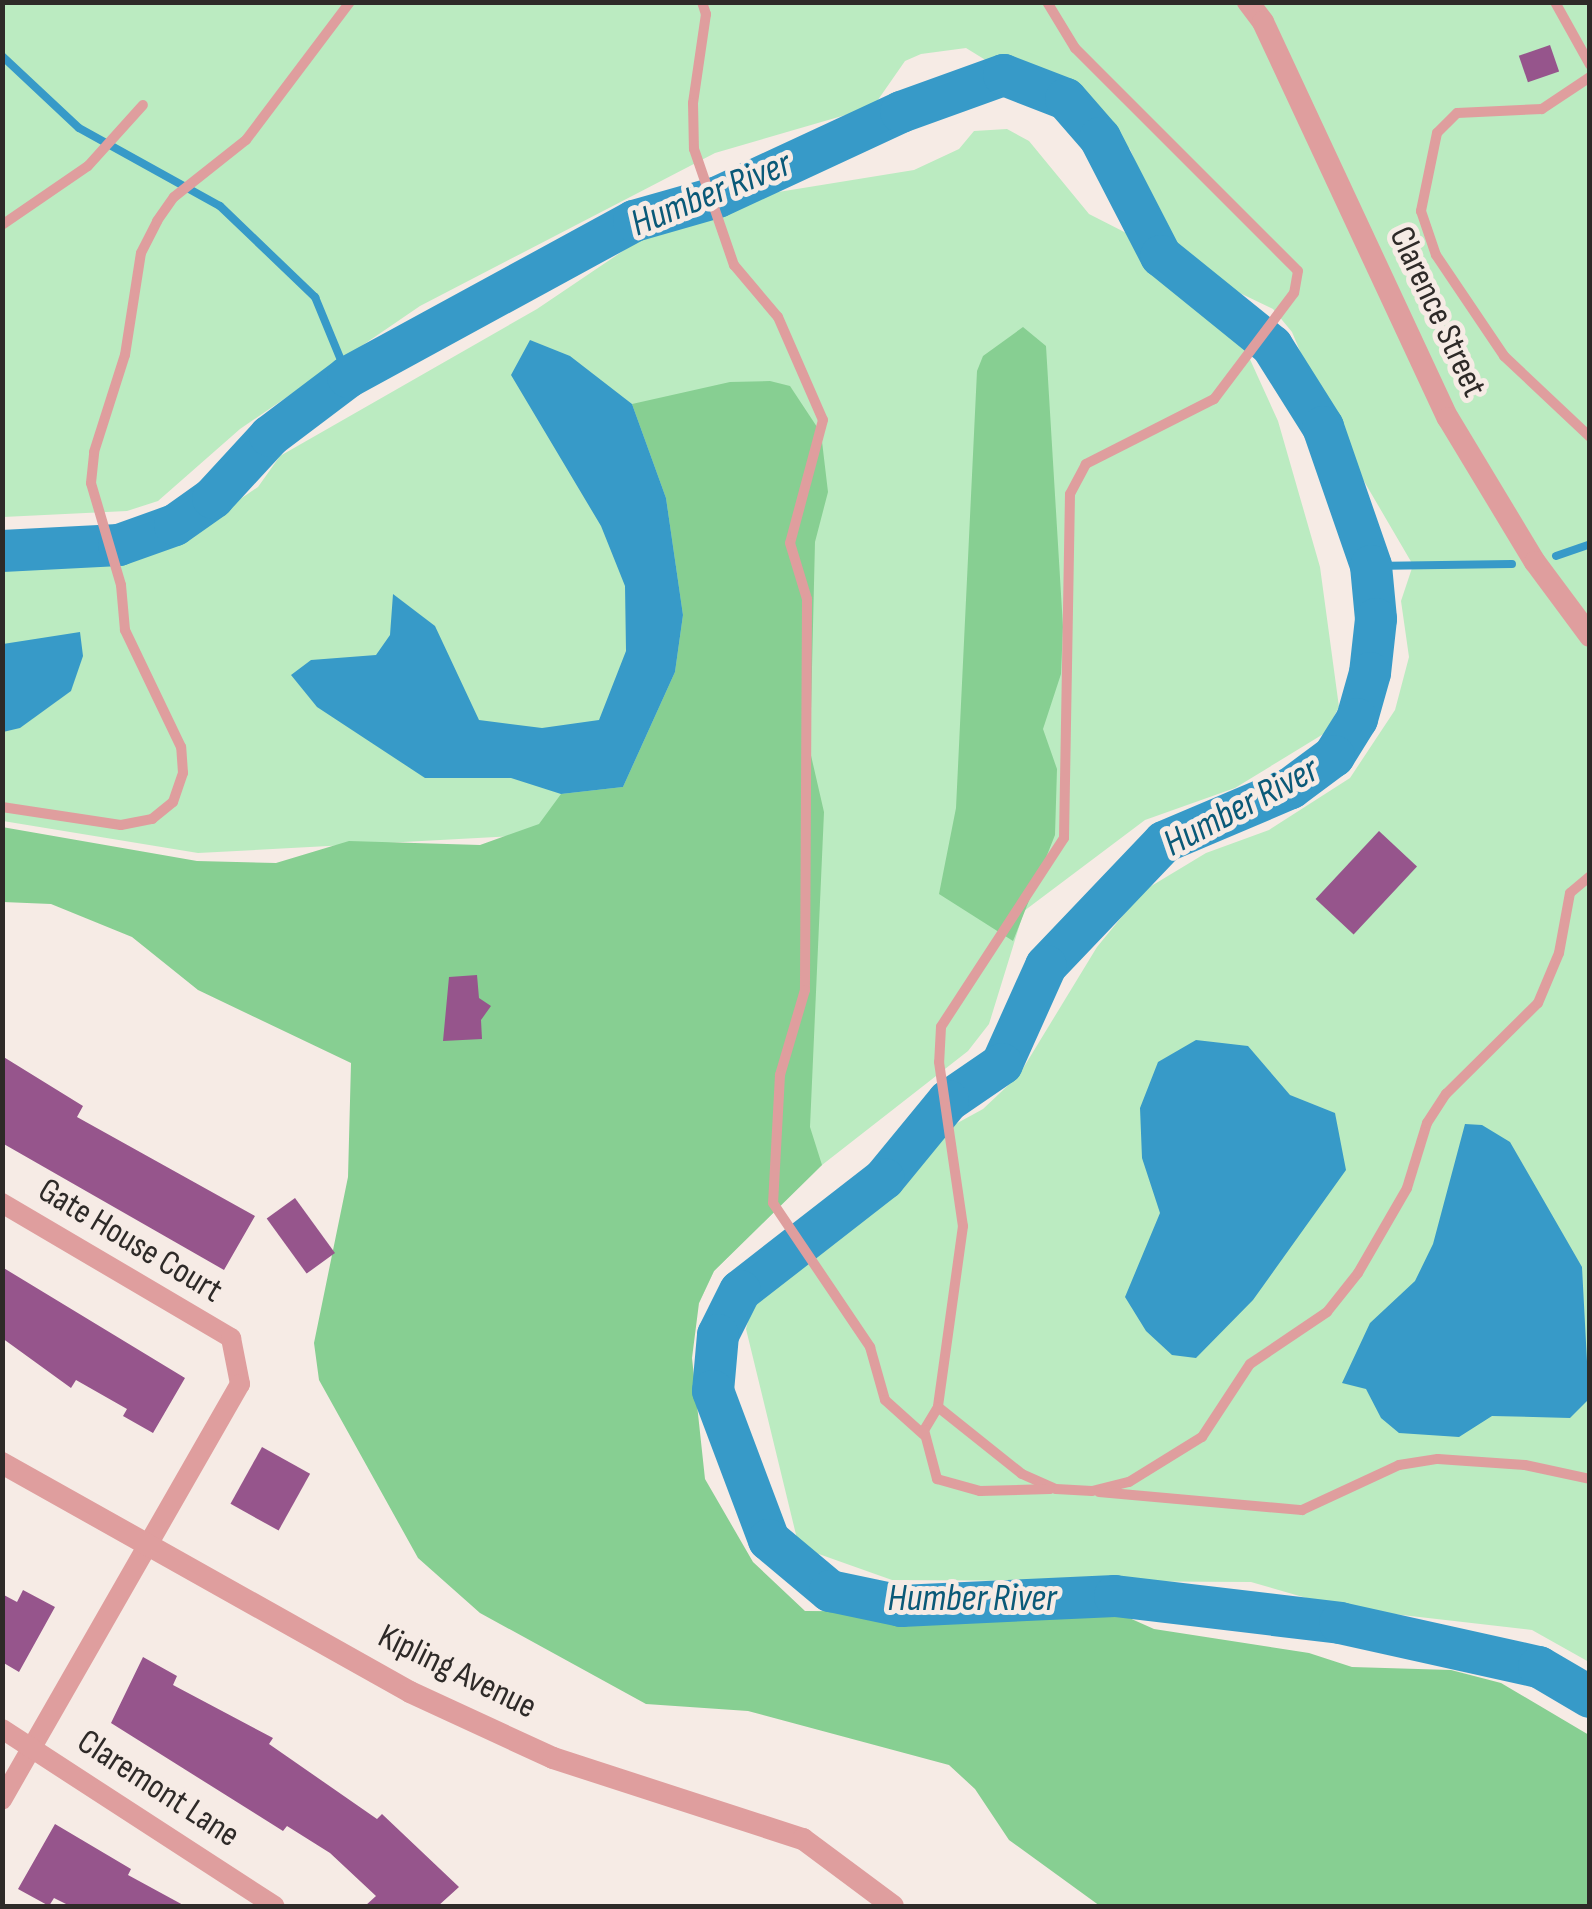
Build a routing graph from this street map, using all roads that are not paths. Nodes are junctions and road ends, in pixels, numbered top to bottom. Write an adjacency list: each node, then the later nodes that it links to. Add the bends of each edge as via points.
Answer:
1 (350, 2): 12 (lane, via 246,140 174,197 141,253 124,354 94,452 92,482 120,585 124,630 181,747 173,802 152,819 121,825)
2 (702, 2): 16 (lane, via 694,149 734,265 778,317 823,420 790,543 807,599 805,990 780,1075 773,1203 870,1348 885,1400)
3 (1046, 2): 15 (lane, via 1074,48 1298,271 1294,294 1214,399 1086,464 1070,494 1064,838 940,1028 962,1226)
4 (1248, 2): 11 (street, Clarence Street, via 1448,418 1535,562)
5 (1555, 2): 6 (lane)
6 (1590, 65)
7 (1590, 77): 10 (lane, via 1542,109 1458,113 1437,133 1421,210 1436,255 1504,356)
8 (143, 105): 9 (lane, via 88,166)
9 (2, 225)
10 (1590, 437)
11 (1590, 636)
12 (2, 806)
13 (1590, 876): 20 (lane, via 1570,893 1559,953 1538,1002 1446,1094 1427,1123 1408,1188 1327,1312 1250,1364 1202,1437 1129,1482)
14 (2, 1203): 21 (street, Gate House Court, via 231,1338 240,1384)
15 (938, 1406): 16 (lane); 19 (lane, via 1022,1474)
16 (924, 1436): 19 (lane, via 937,1479 954,1487)
17 (2, 1463): 21 (street, Kipling Avenue)
18 (1590, 1479): 20 (lane, via 1525,1464 1438,1459 1399,1465 1302,1510)
19 (1062, 1489): 20 (lane)
20 (1092, 1491)
21 (147, 1545): 23 (street, Gate House Court); 26 (street, Kipling Avenue, via 410,1692 553,1758 803,1839)
22 (2, 1728): 23 (street, Claremont Lane)
23 (32, 1746): 24 (street, Gate House Court); 25 (street, Claremont Lane)
24 (2, 1800)
25 (275, 1906)
26 (893, 1906)

